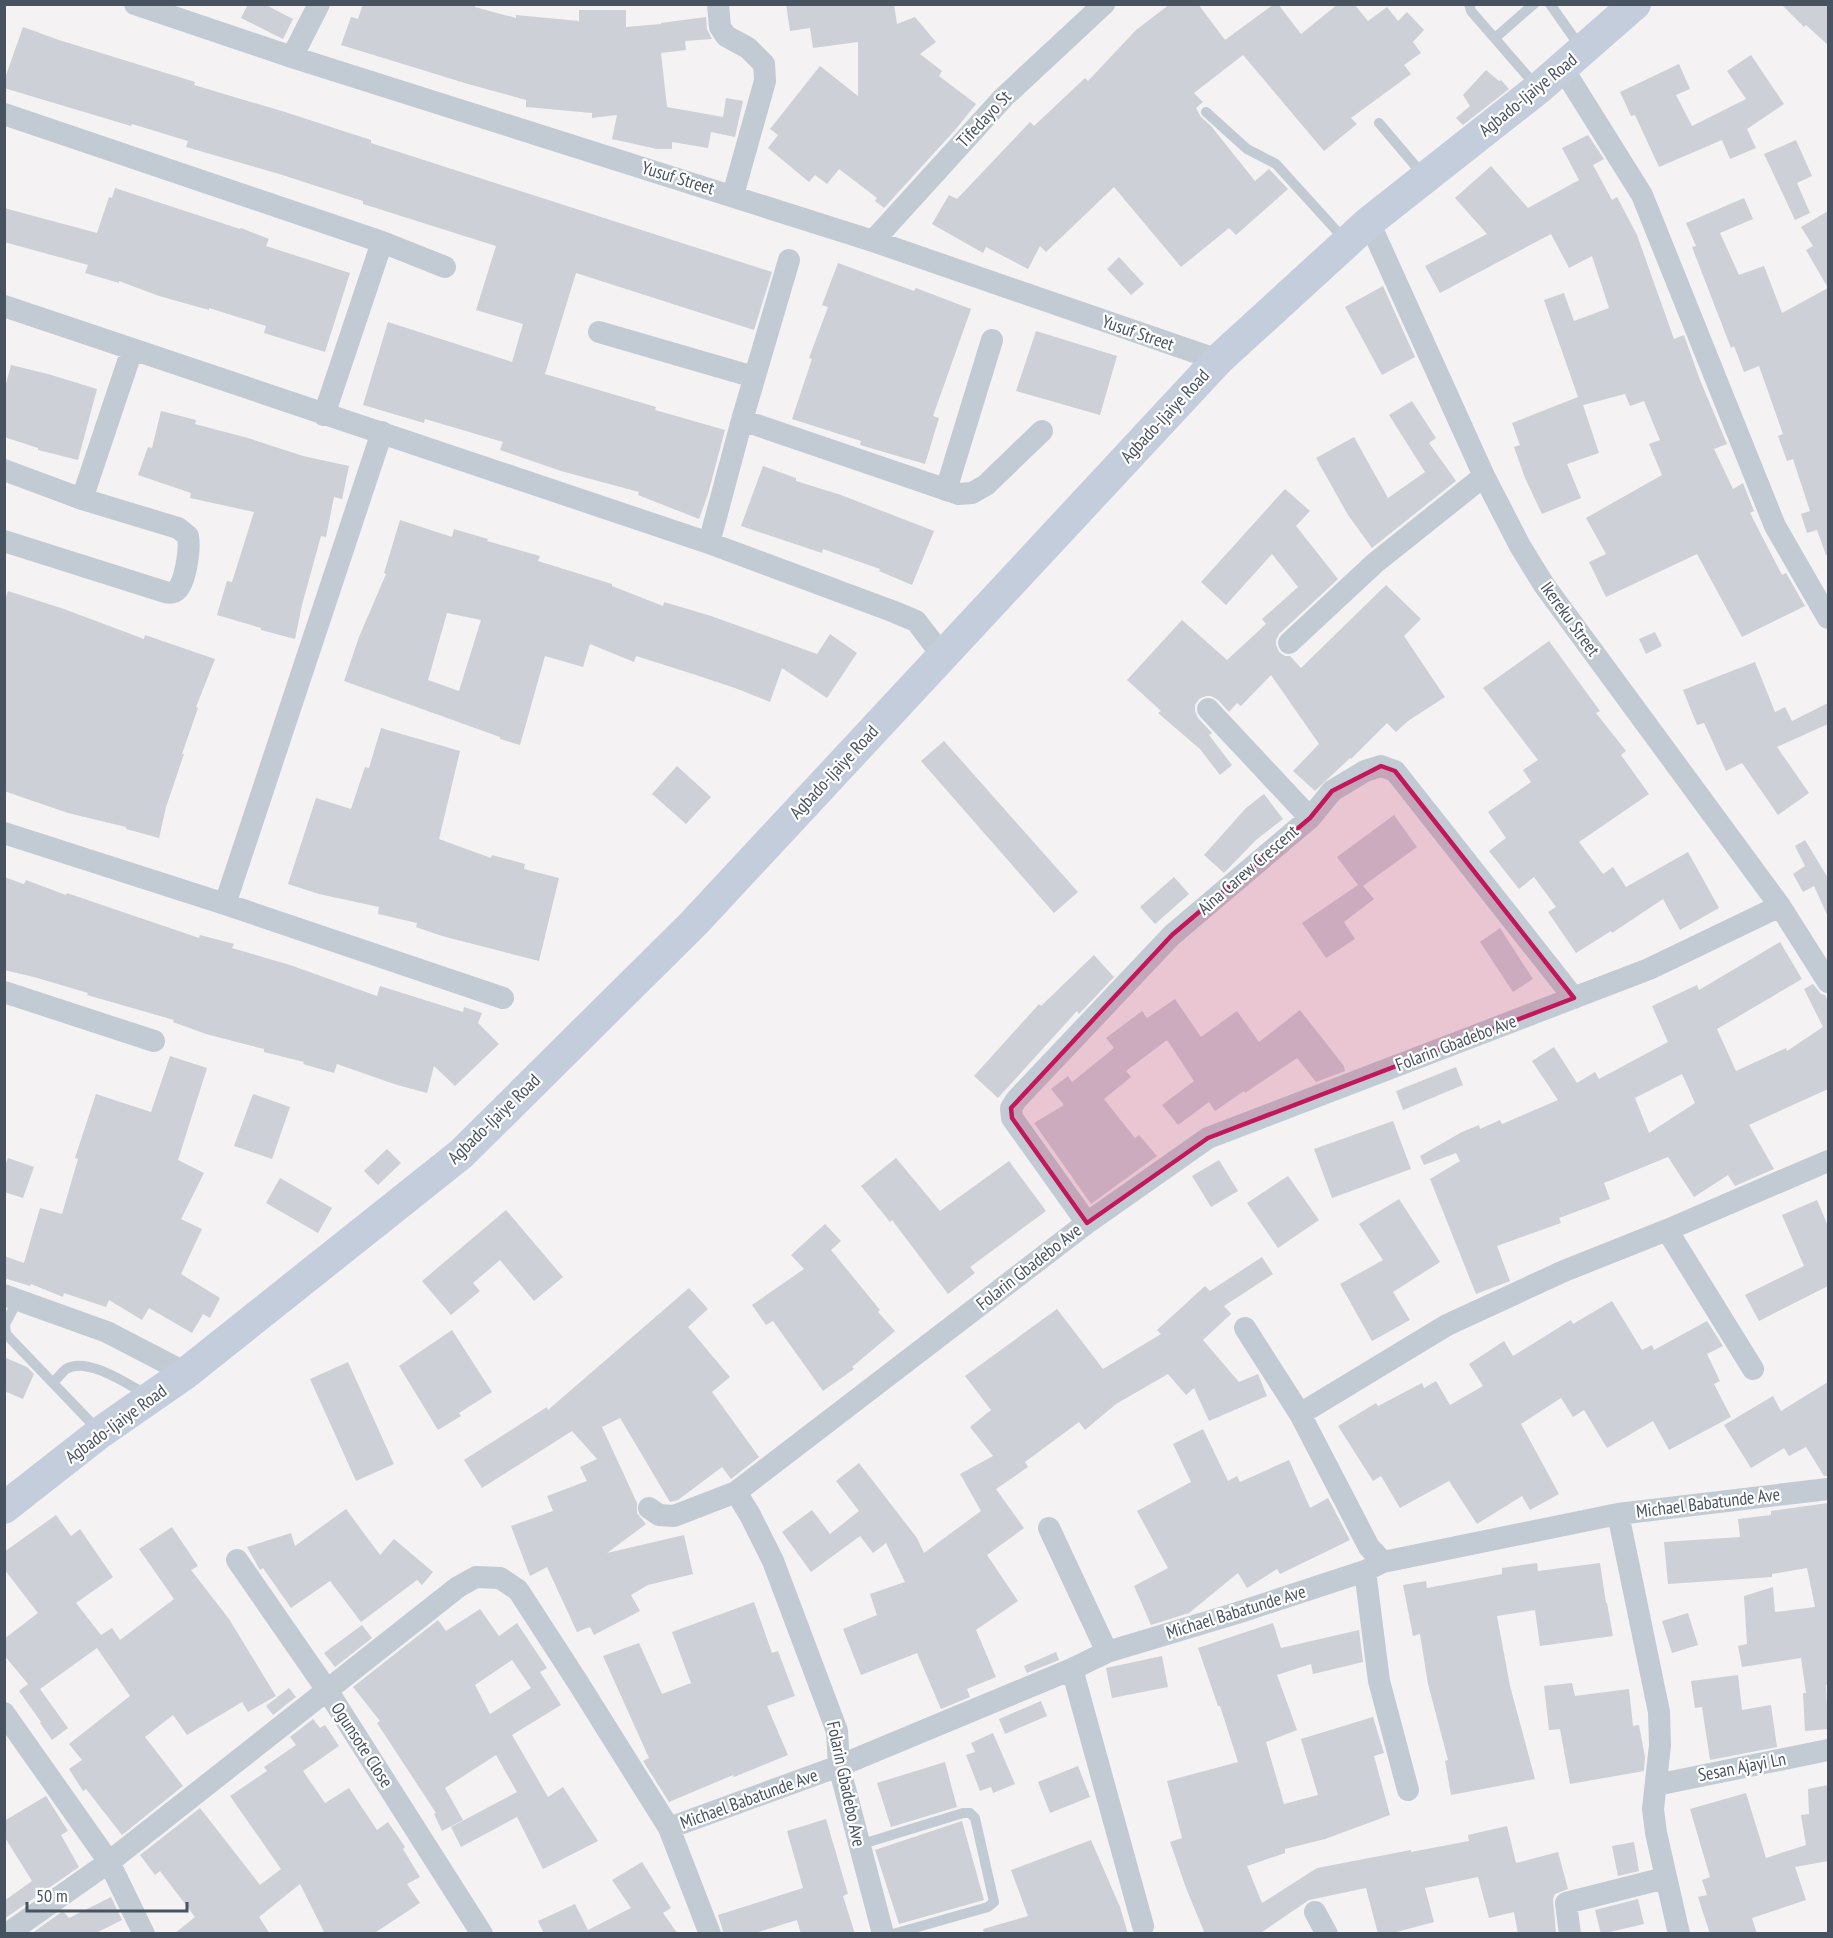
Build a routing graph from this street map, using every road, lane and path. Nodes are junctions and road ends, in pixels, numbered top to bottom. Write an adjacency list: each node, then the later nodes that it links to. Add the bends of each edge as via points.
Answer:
1 (135, 4): 10 (street, Yusuf Street)
2 (319, 4): 10 (street)
3 (718, 4): 17 (street, via 720,27 726,36 748,48 764,64 765,81)
4 (1104, 4): 19 (street, Tifedayo St, via 1003,98)
5 (1469, 4): 9 (lane)
6 (1534, 4): 9 (lane)
7 (1550, 4): 11 (lane)
8 (1628, 7): 11 (street, Agbado-Ijaiye Road)
9 (1495, 38): 12 (lane)
10 (292, 57): 17 (street, Yusuf Street)
11 (1573, 59): 12 (street, Agbado-Ijaiye Road); 39 (street, via 1642,195 1775,526)
12 (1539, 88): 16 (street, Agbado-Ijaiye Road)
13 (1206, 112): 18 (lane, via 1247,149 1276,164)
14 (4, 114): 20 (street)
15 (1379, 123): 16 (lane)
16 (1425, 177): 18 (street, Agbado-Ijaiye Road)
17 (733, 195): 19 (street, Yusuf Street)
18 (1358, 232): 27 (street, Agbado-Ijaiye Road); 34 (street, Ikereku Street)
19 (873, 241): 27 (street, Yusuf Street)
20 (382, 242): 22 (street); 29 (street)
21 (789, 260): 28 (street)
22 (445, 267)
23 (4, 306): 26 (street)
24 (599, 332): 28 (street)
25 (992, 340): 35 (street)
26 (132, 350): 29 (street); 36 (street)
27 (1218, 360): 41 (street, Agbado-Ijaiye Road)
28 (754, 377): 30 (street)
29 (324, 415): 32 (street)
30 (742, 420): 35 (street); 38 (street)
31 (1042, 431): 35 (street, via 986,485 972,493)
32 (382, 432): 38 (street); 45 (street)
33 (4, 471): 36 (street)
34 (1484, 476): 40 (street, via 1375,563); 46 (street, Ikereku Street, via 1544,585)
35 (946, 490)
36 (82, 499): 37 (street, via 178,528 188,536 190,548 181,587 174,593 165,592)
37 (4, 541)
38 (709, 543): 41 (street, via 916,621)
39 (1828, 618)
40 (1289, 643)
41 (942, 655): 58 (street, Agbado-Ijaiye Road, via 694,922 461,1154)
42 (1208, 709): 43 (street)
43 (1310, 818): 50 (street, Aina Carew Crescent, via 1332,791 1365,771 1381,766 1395,771); 53 (street, Aina Carew Crescent, via 1172,935 1011,1108 1012,1118)
44 (4, 833): 45 (street)
45 (225, 904): 49 (street)
46 (1780, 906): 47 (street, Ikereku Street); 50 (street, Folarin Gbadebo Ave, via 1649,969)
47 (1828, 982)
48 (4, 992): 51 (street)
49 (503, 998)
50 (1574, 998): 53 (street, Folarin Gbadebo Ave, via 1208,1138)
51 (154, 1041)
52 (1828, 1161): 54 (street)
53 (1087, 1223): 64 (street, Folarin Gbadebo Ave)
54 (1667, 1230): 57 (street); 61 (street, via 1447,1324)
55 (11, 1298): 58 (street, via 107,1332); 59 (lane, via 6,1334)
56 (1245, 1328): 61 (street)
57 (1753, 1370)
58 (186, 1373): 60 (street, Agbado-Ijaiye Road)
59 (53, 1383): 60 (lane, via 66,1369 84,1366); 62 (lane)
60 (152, 1397): 62 (street, Agbado-Ijaiye Road)
61 (1300, 1414): 70 (street, via 1369,1547)
62 (101, 1432): 65 (street, Agbado-Ijaiye Road)
63 (1828, 1489): 67 (street, Michael Babatunde Ave)
64 (736, 1492): 66 (street, via 674,1516 659,1515); 76 (street, Folarin Gbadebo Ave, via 773,1561 806,1646 837,1731)
65 (4, 1508)
66 (649, 1508)
67 (1618, 1514): 70 (street, Michael Babatunde Ave); 77 (street, via 1659,1712)
68 (1049, 1528): 71 (street)
69 (237, 1560): 73 (street, Ogunsote Close)
70 (1374, 1566): 71 (street, Michael Babatunde Ave); 78 (street, via 1379,1681)
71 (1107, 1652): 72 (street, Michael Babatunde Ave)
72 (1072, 1669): 76 (street, Michael Babatunde Ave); 84 (street)
73 (327, 1690): 79 (street, via 458,1587 476,1577 500,1578 518,1590); 81 (street); 87 (street, Ogunsote Close)
74 (4, 1713): 81 (street)
75 (1828, 1750): 77 (street, Sesan Ajayi Ln)
76 (839, 1766): 79 (street, Michael Babatunde Ave); 80 (street, Folarin Gbadebo Ave)
77 (1656, 1785): 82 (street, via 1653,1809)
78 (1408, 1791)
79 (669, 1828): 88 (street)
80 (859, 1845): 89 (street, Folarin Gbadebo Ave); 90 (lane, via 963,1813 975,1818 994,1902)
81 (109, 1862): 85 (street); 86 (street)
82 (1665, 1878): 92 (street, via 1566,1903); 93 (street)
83 (1315, 1912): 91 (street)
84 (1143, 1926)
85 (7, 1934)
86 (144, 1934)
87 (482, 1934)
88 (710, 1934)
89 (883, 1934)
90 (893, 1934)
91 (1327, 1934)
92 (1570, 1934)
93 (1679, 1934)

